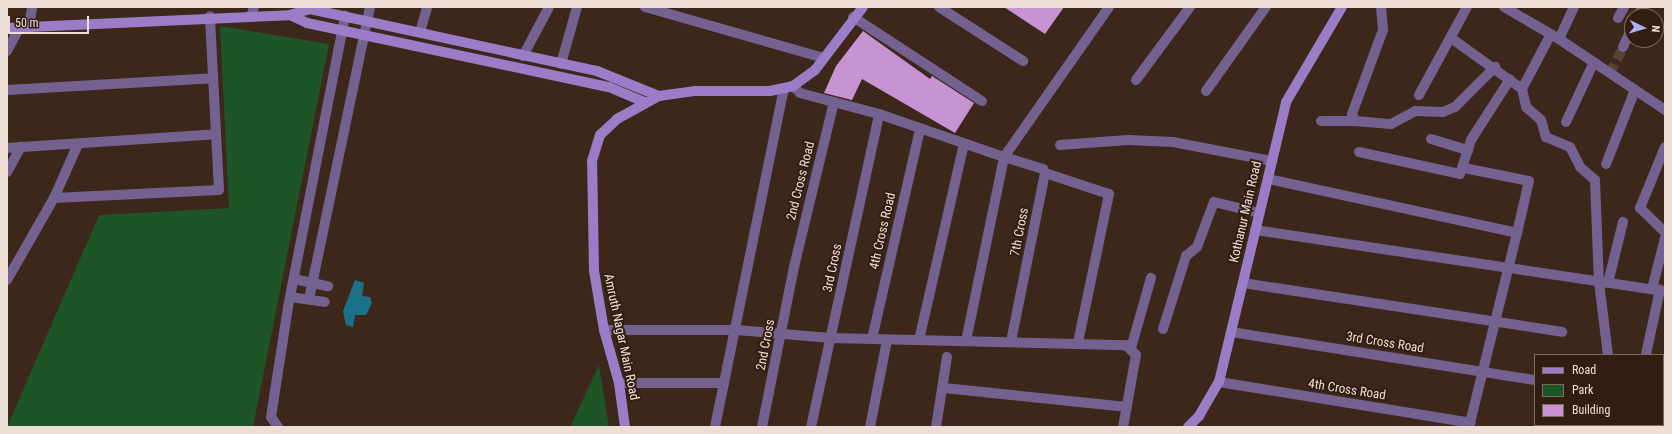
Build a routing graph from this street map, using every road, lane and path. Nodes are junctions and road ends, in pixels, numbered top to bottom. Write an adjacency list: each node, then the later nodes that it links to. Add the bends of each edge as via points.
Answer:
1 (32, 7): 28 (street)
2 (370, 7): 26 (street)
3 (427, 7): 31 (street)
4 (548, 7): 36 (street)
5 (576, 7): 40 (street)
6 (645, 7): 37 (street)
7 (863, 7): 24 (street)
8 (939, 7): 38 (street)
9 (1109, 7): 71 (street)
10 (1190, 7): 44 (street)
11 (1266, 7): 49 (street)
12 (1342, 7): 72 (street, Kothanur Main Road, via 1286,102)
13 (1381, 7): 58 (street, via 1383,30 1352,114)
14 (1467, 7): 34 (street)
15 (1504, 7): 20 (street)
16 (1574, 7): 33 (street)
17 (1624, 7): 25 (street)
18 (310, 8): 21 (street); 23 (street); 27 (street)
19 (253, 11): 21 (street); 22 (street)
20 (1520, 11): 33 (street)
21 (290, 15): 27 (street)
22 (210, 16): 28 (street); 42 (street)
23 (345, 16): 26 (street); 30 (street)
24 (853, 17): 37 (street); 52 (street)
25 (1618, 18)
26 (366, 20): 31 (street); 32 (street)
27 (307, 23): 30 (street)
28 (24, 27): 29 (street); 35 (street)
29 (7, 28)
30 (343, 29): 32 (street); 88 (street)
31 (420, 32): 36 (street)
32 (363, 33): 53 (street, via 609,87); 91 (street)
33 (1555, 37): 39 (street); 46 (street)
34 (1451, 38): 41 (street); 50 (street)
35 (7, 51)
36 (523, 56): 40 (street)
37 (824, 58): 45 (street, via 805,79)
38 (1023, 61)
39 (1594, 62): 48 (street); 59 (street)
40 (561, 64): 51 (street, via 618,77)
41 (1495, 67): 43 (street); 58 (street, via 1455,107 1443,112 1415,111 1391,124)
42 (213, 78): 47 (street); 61 (street)
43 (1510, 79): 46 (street); 69 (street)
44 (1136, 80)
45 (788, 88): 51 (street, Amruth Nagar Main Road, via 696,91); 54 (street); 101 (street)
46 (1522, 89): 90 (street, via 1526,107 1541,120 1544,135 1570,147 1580,167 1596,183)
47 (7, 90)
48 (1635, 90): 55 (street); 73 (street)
49 (1206, 91)
50 (1419, 95)
51 (658, 96): 53 (street, Amruth Nagar Main Road)
52 (982, 101)
53 (644, 102): 100 (street, Amruth Nagar Main Road, via 617,119 600,135 592,161 594,271)
54 (834, 102): 56 (street); 85 (street, 2nd Cross Road)
55 (1665, 110)
56 (879, 114): 60 (street); 105 (street, 3rd Cross)
57 (1321, 121): 58 (street)
58 (1355, 121)
59 (1566, 122)
60 (920, 129): 64 (street); 106 (street, 4th Cross Road)
61 (216, 134): 63 (street); 78 (street, via 220,186 216,192)
62 (1430, 139): 69 (street)
63 (78, 144): 66 (street); 78 (street)
64 (964, 144): 71 (street); 108 (street)
65 (1060, 145): 72 (street, via 1128,140 1191,144)
66 (21, 147): 68 (street); 75 (street)
67 (1665, 147): 82 (street, via 1640,208)
68 (7, 148)
69 (1468, 150): 74 (street)
70 (1359, 152): 74 (street, via 1459,174)
71 (1004, 157): 76 (street, via 1043,169); 109 (street)
72 (1272, 161): 77 (street, Kothanur Main Road)
73 (1606, 164)
74 (1464, 168): 83 (street, via 1529,181)
75 (7, 172)
76 (1045, 173): 110 (street, 7th Cross); 111 (street, via 1109,194)
77 (1268, 179): 79 (street, Kothanur Main Road); 83 (street)
78 (54, 198): 89 (street)
79 (1260, 213): 81 (street, Kothanur Main Road); 99 (street, via 1214,202 1198,247 1186,256)
80 (1623, 222): 90 (street)
81 (1256, 230): 86 (street); 92 (street, Kothanur Main Road)
82 (1665, 232)
83 (1517, 233): 86 (street)
84 (1665, 238): 94 (street)
85 (794, 267): 104 (street, 2nd Cross)
86 (1508, 268): 90 (street); 98 (street)
87 (1151, 278): 112 (street)
88 (294, 279): 91 (street); 95 (street)
89 (7, 280)
90 (1603, 282): 94 (street); 113 (street)
91 (312, 283): 93 (street); 96 (street)
92 (1243, 283): 98 (street); 102 (street, Kothanur Main Road)
93 (328, 286)
94 (1659, 290): 114 (street)
95 (290, 296): 96 (street); 124 (street, via 270,417)
96 (309, 299): 97 (street)
97 (325, 302)
98 (1498, 320): 103 (street); 116 (street)
99 (1163, 329)
100 (604, 330): 101 (street); 119 (street, Amruth Nagar Main Road)
101 (736, 330): 104 (street); 120 (street)
102 (1231, 332): 116 (street, 3rd Cross Road); 118 (street, Kothanur Main Road)
103 (1562, 332)
104 (782, 333): 105 (street); 127 (street, 2nd Cross)
105 (831, 338): 106 (street); 128 (street, 3rd Cross)
106 (872, 339): 107 (street)
107 (887, 340): 108 (street); 129 (street)
108 (919, 340): 109 (street)
109 (966, 341): 110 (street)
110 (1011, 341): 111 (street)
111 (1078, 344): 112 (street)
112 (1131, 348): 122 (street, via 1136,356)
113 (1608, 354)
114 (1646, 354)
115 (947, 357): 121 (street)
116 (1484, 372): 117 (street, 3rd Cross Road); 123 (street)
117 (1534, 380)
118 (1219, 382): 123 (street, 4th Cross Road); 132 (street, Kothanur Main Road, via 1199,416)
119 (619, 383): 120 (street); 125 (street, Amruth Nagar Main Road)
120 (724, 383): 126 (street)
121 (944, 388): 122 (street); 130 (street)
122 (1127, 407): 131 (street)
123 (1470, 425)
124 (278, 427)
125 (625, 427)
126 (715, 427)
127 (762, 427)
128 (812, 427)
129 (870, 427)
130 (936, 427)
131 (1123, 427)
132 (1188, 427)

